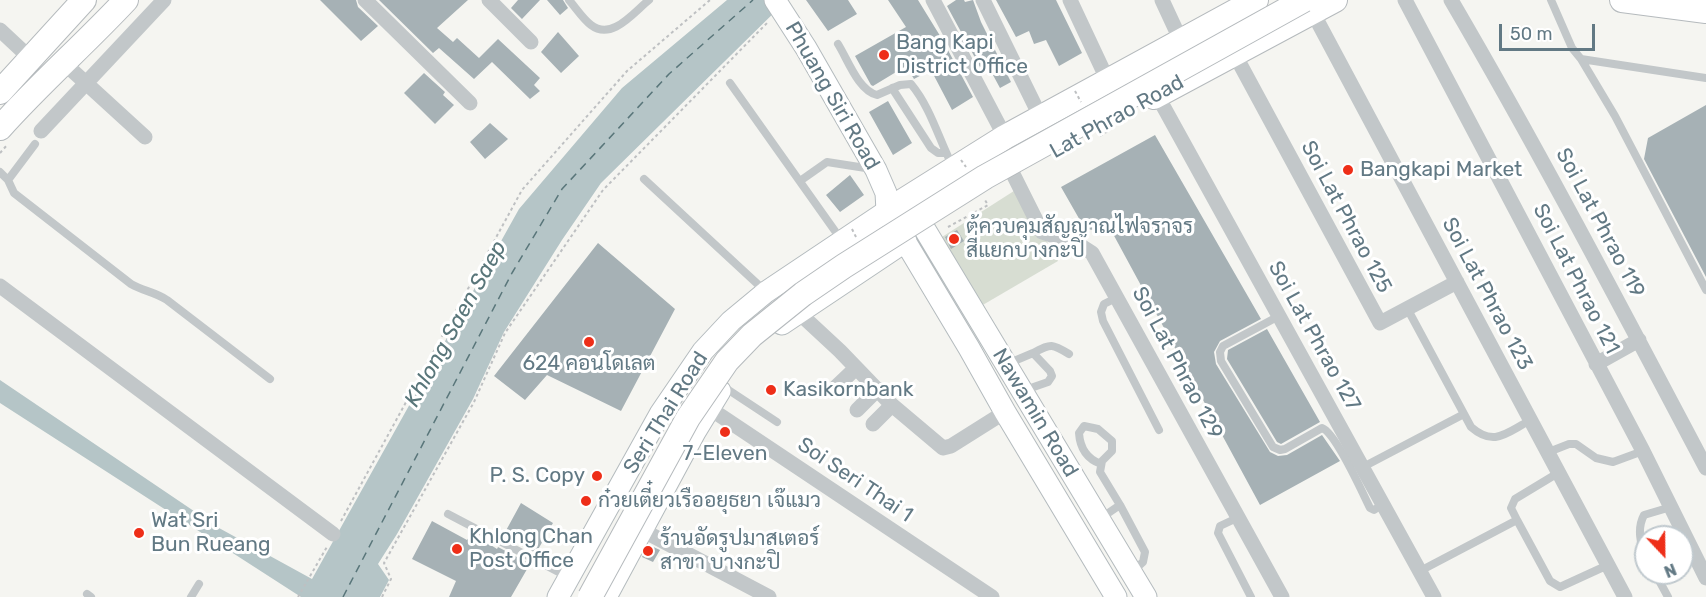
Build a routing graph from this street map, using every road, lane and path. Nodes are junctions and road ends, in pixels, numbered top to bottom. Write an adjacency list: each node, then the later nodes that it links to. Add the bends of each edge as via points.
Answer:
1 (84, 0): 29 (main road)
2 (106, 0): 38 (main road)
3 (126, 0): 31 (main road)
4 (164, 0): 35 (street)
5 (365, 0): 40 (street)
6 (489, 0): 26 (street)
7 (569, 0): 8 (lane, via 590,25 603,31 615,28)
8 (649, 0)
9 (710, 0): 103 (path, via 627,71 522,190)
10 (983, 0): 41 (street)
11 (1070, 0): 33 (street)
12 (1162, 0): 25 (street)
13 (1272, 0): 109 (main road, via 930,194 796,281 739,326 715,352 675,411)
14 (1335, 0): 22 (main road)
15 (1405, 0): 71 (street, Soi Lat Phrao 121)
16 (1451, 0): 67 (street, Soi Lat Phrao 119)
17 (1551, 0): 30 (lane, via 1572,48)
18 (1622, 0): 23 (main road)
19 (939, 2): 47 (street)
20 (1247, 2): 25 (main road, Lat Phrao Road)
21 (779, 5): 49 (main road, Phuang Siri Road); 112 (path, via 603,190 505,333 474,402 384,563 392,579)
22 (1308, 6): 28 (main road, Lat Phrao Road); 59 (street, Soi Lat Phrao 123); 114 (main road, bridge, via 985,177 844,266 775,315 727,361 706,389)
23 (1706, 11)
24 (0, 30): 29 (street)
25 (1181, 41): 33 (main road, Lat Phrao Road)
26 (531, 42)
27 (838, 44): 36 (lane, via 864,89 877,95)
28 (1234, 53): 39 (main road, Lat Phrao Road); 64 (street, Soi Lat Phrao 125, via 1380,323)
29 (30, 57): 37 (main road)
30 (1581, 59): 32 (lane); 61 (lane)
31 (64, 63): 35 (street); 38 (main road)
32 (1706, 78)
33 (1108, 81): 41 (main road, Lat Phrao Road)
34 (730, 82): 54 (lane)
35 (86, 83): 45 (street); 46 (street)
36 (892, 88): 48 (lane, via 930,148); 48 (lane, via 911,84)
37 (0, 92)
38 (30, 94): 42 (main road)
39 (1157, 95): 51 (main road, Lat Phrao Road); 66 (street, Soi Lat Phrao 127)
40 (470, 103)
41 (1041, 118): 47 (main road, Lat Phrao Road)
42 (0, 128)
43 (1111, 129): 44 (path)
44 (1100, 136)
45 (145, 137)
46 (38, 138): 53 (lane)
47 (1005, 138): 48 (main road, Lat Phrao Road)
48 (950, 160): 55 (main road, Lat Phrao Road)
49 (876, 170): 54 (lane, via 827,162); 55 (main road, Phuang Siri Road)
50 (0, 172): 53 (lane)
51 (1013, 174): 58 (main road, Lat Phrao Road); 63 (street, Soi Lat Phrao 129, via 1042,232 1092,253)
52 (644, 179): 62 (lane)
53 (8, 180): 74 (lane, via 14,193 131,284 161,296)
54 (800, 181): 57 (lane)
55 (892, 202): 58 (main road, Phuang Siri Road); 62 (main road, Seri Thai Road)
56 (988, 205): 58 (path)
57 (835, 231)
58 (926, 232): 65 (main road, Seri Thai Road); 70 (main road, Nawamin Road); 73 (main road, Nawamin Road)
59 (1457, 282): 64 (street, Soi Lat Phrao 125); 84 (street, Soi Lat Phrao 123)
60 (0, 286): 103 (street)
61 (1706, 290)
62 (766, 292): 109 (main road, Seri Thai Road, via 717,335 689,369 660,414)
63 (1118, 297): 87 (lane, via 1104,304 1103,321); 98 (street, Soi Lat Phrao 129)
64 (1407, 308): 83 (lane)
65 (798, 312): 72 (street); 75 (main road, Seri Thai Road, via 754,348)
66 (1279, 316): 91 (street, Soi Lat Phrao 127); 95 (lane, via 1223,345 1221,361 1273,447 1285,449 1326,429 1370,508 1374,510)
67 (1639, 340): 71 (street); 92 (street, Soi Lat Phrao 119)
68 (1033, 353): 69 (lane, via 1051,345); 70 (lane); 78 (lane, via 1052,376 1048,382)
69 (1069, 354)
70 (1006, 364): 73 (main road); 78 (main road, Nawamin Road)
71 (1596, 364): 88 (street, Soi Lat Phrao 121)
72 (856, 368): 76 (street); 77 (street)
73 (985, 376): 82 (main road, Nawamin Road)
74 (270, 379)
75 (723, 386): 80 (main road, Seri Thai Road); 85 (lane)
76 (836, 387)
77 (878, 389): 79 (street); 81 (street)
78 (1022, 392): 99 (main road, Nawamin Road)
79 (892, 405): 82 (street, via 945,448); 86 (street)
80 (709, 408): 102 (main road, Seri Thai Road); 117 (street, Soi Seri Thai 1)
81 (857, 410)
82 (1005, 412): 118 (main road, Nawamin Road)
83 (1464, 414): 84 (lane, via 1471,427 1486,438 1504,435); 91 (lane)
84 (1529, 421): 89 (street, Soi Lat Phrao 123)
85 (777, 422)
86 (873, 424)
87 (1159, 430)
88 (1643, 451): 89 (lane, via 1613,462 1596,458 1576,444); 96 (street, Soi Lat Phrao 121)
89 (1546, 453): 93 (street, Soi Lat Phrao 123)
90 (1101, 464): 90 (lane, via 1112,451 1112,441 1098,429 1084,426 1079,433 1083,448 1089,458); 94 (lane, via 1100,472)
91 (1363, 467): 95 (street, Soi Lat Phrao 127)
92 (1706, 468)
93 (1557, 473): 100 (lane, via 1515,499 1511,508); 104 (street, Soi Lat Phrao 123)
94 (1120, 504): 99 (lane); 106 (lane, via 1145,552 1143,562)
95 (1383, 504): 105 (street, Soi Lat Phrao 127)
96 (1671, 507): 101 (lane, via 1644,515); 107 (street, Soi Lat Phrao 121)
97 (447, 514): 109 (lane)
98 (1237, 518): 120 (lane, via 1220,526 1218,533); 121 (street, Soi Lat Phrao 129)
99 (1099, 519): 106 (main road, Nawamin Road)
100 (1518, 520): 104 (lane, via 1550,581 1556,585 1560,587); 105 (lane)
101 (1641, 525)
102 (642, 530): 115 (main road, Seri Thai Road); 116 (street)
103 (333, 534): 111 (path)
104 (1608, 566): 123 (street, Soi Lat Phrao 123)
105 (1420, 571): 122 (street, Soi Lat Phrao 127)
106 (1131, 573): 119 (main road, Nawamin Road)
107 (1706, 579)
108 (199, 584): 110 (lane)
109 (571, 588): 113 (main road, Seri Thai Road)
110 (191, 597)
111 (298, 597)
112 (382, 597)
113 (558, 597)
114 (590, 597)
115 (606, 597)
116 (769, 597)
117 (992, 597)
118 (1116, 597)
119 (1146, 597)
120 (1251, 597)
121 (1282, 597)
122 (1434, 597)
123 (1625, 597)

